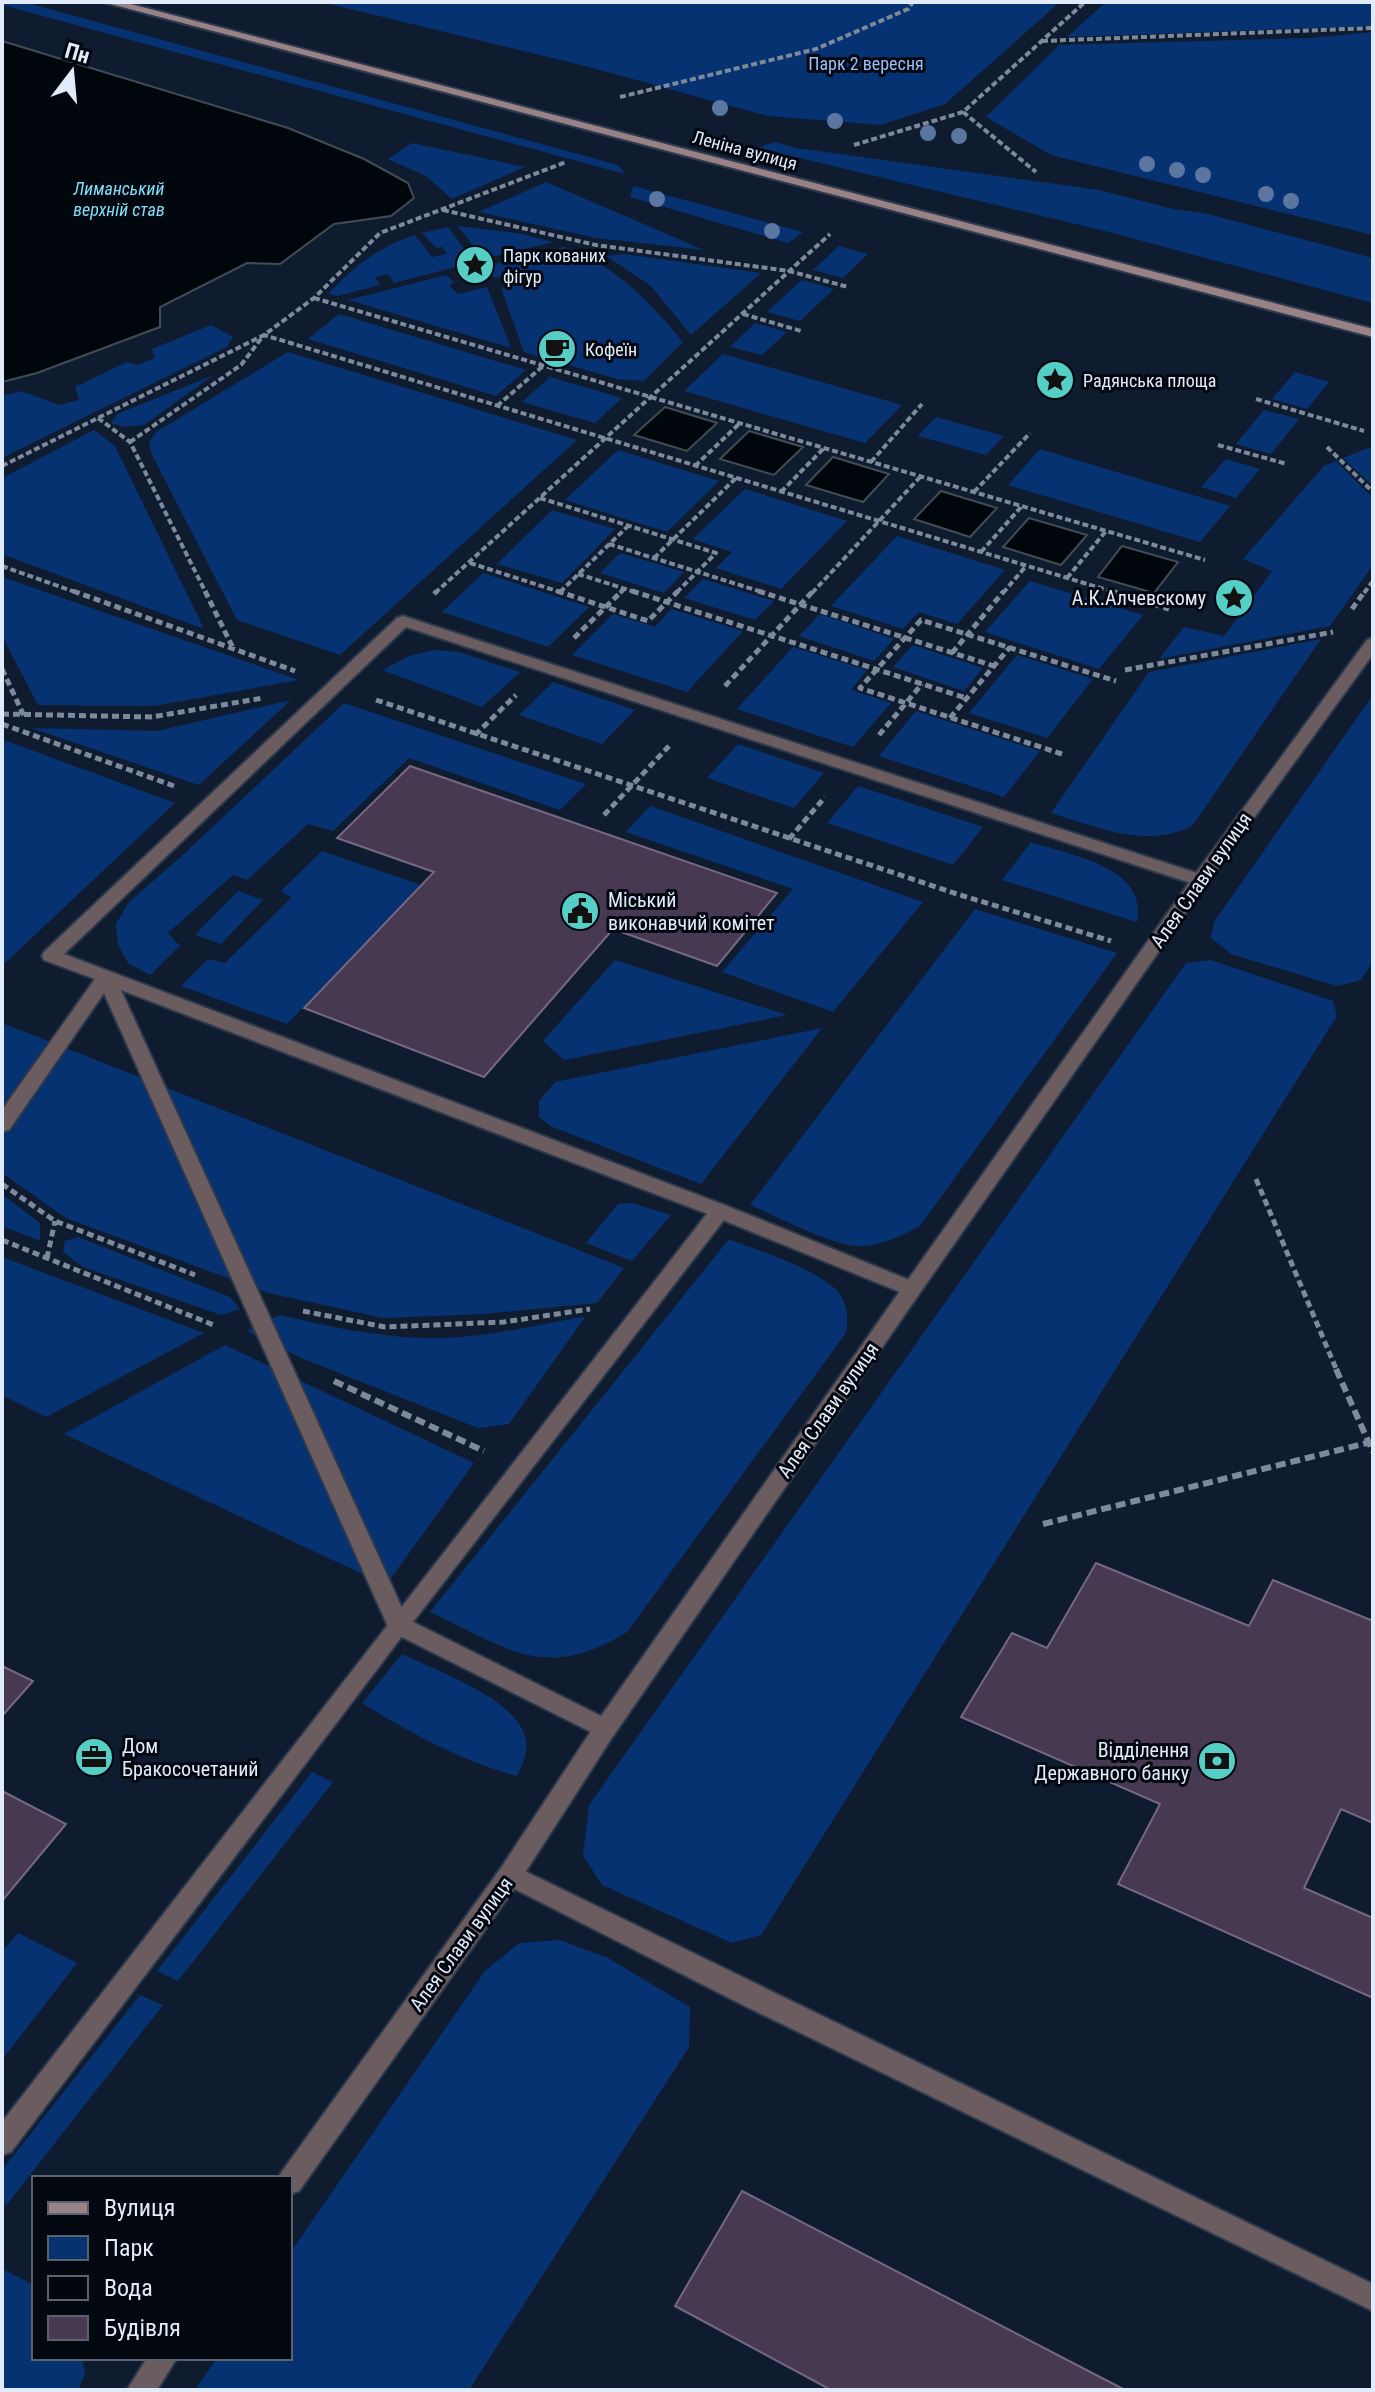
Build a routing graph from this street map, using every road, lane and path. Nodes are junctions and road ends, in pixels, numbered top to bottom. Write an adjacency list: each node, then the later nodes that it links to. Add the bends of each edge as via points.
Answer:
1 (109, 2): 20 (street, Леніна вулиця)
2 (913, 2): 5 (path)
3 (920, 2): 5 (path)
4 (1085, 2): 7 (path)
5 (908, 9): 8 (path, via 816,49)
6 (1373, 28): 7 (path)
7 (1042, 41): 9 (path)
8 (619, 98)
9 (963, 112): 10 (path); 12 (path)
10 (854, 145)
11 (566, 162): 13 (path)
12 (1036, 172)
13 (442, 209): 15 (path, via 596,245); 17 (path, via 380,233)
14 (830, 234): 15 (path)
15 (789, 271): 16 (path); 18 (path)
16 (848, 287)
17 (314, 298): 21 (path); 22 (path)
18 (742, 314): 19 (path); 23 (path)
19 (801, 331)
20 (1373, 333)
21 (264, 335): 26 (path); 27 (path); 32 (path, via 241,365)
22 (544, 365): 23 (path); 26 (path)
23 (651, 397): 28 (path); 31 (path)
24 (1256, 399): 29 (path)
25 (922, 404): 36 (path)
26 (497, 406): 31 (path)
27 (98, 418): 32 (path); 38 (path)
28 (740, 423): 35 (path); 39 (path)
29 (1364, 431)
30 (1030, 433): 43 (path)
31 (606, 439): 39 (path); 45 (path)
32 (130, 442): 74 (path)
33 (1218, 445): 37 (path)
34 (1327, 447): 44 (path)
35 (824, 448): 36 (path); 42 (path)
36 (871, 462): 40 (path)
37 (1287, 464)
38 (2, 466)
39 (695, 466): 41 (path)
40 (921, 476): 43 (path); 47 (path)
41 (736, 478): 42 (path); 50 (path)
42 (781, 492): 47 (path)
43 (974, 492): 46 (path)
44 (1373, 492)
45 (540, 498): 48 (path); 55 (path)
46 (1022, 506): 49 (path); 52 (path)
47 (880, 522): 52 (path); 64 (path)
48 (628, 526): 50 (path); 51 (path)
49 (1106, 531): 54 (path); 60 (path)
50 (673, 540): 53 (path); 58 (path, via 716,553)
51 (609, 544): 53 (path); 59 (path)
52 (981, 552): 57 (path)
53 (654, 558): 58 (path)
54 (1205, 560)
55 (469, 563): 62 (path); 67 (path)
56 (2, 566): 74 (path)
57 (1026, 566): 60 (path); 68 (path)
58 (697, 572): 63 (path); 64 (path)
59 (578, 574): 62 (path); 63 (path)
60 (1067, 578): 65 (path)
61 (1373, 581): 66 (path)
62 (559, 592): 63 (path, via 648,621)
63 (667, 602): 69 (path)
64 (801, 605): 69 (path); 70 (path)
65 (1169, 609)
66 (1345, 619)
67 (403, 621): 81 (street); 84 (street)
68 (967, 634): 70 (path, via 921,620); 73 (path); 75 (path)
69 (772, 636): 78 (path); 84 (path)
70 (905, 638): 75 (path); 78 (path)
71 (1373, 643): 92 (street, Алея Слави вулиця)
72 (1327, 644): 79 (path, via 1336,632)
73 (1010, 647): 76 (path); 80 (path)
74 (233, 648): 81 (path)
75 (952, 653): 76 (path)
76 (994, 666): 82 (path)
77 (2, 669): 85 (path)
78 (877, 669): 82 (path); 86 (path, via 860,688)
79 (1125, 670)
80 (1116, 681)
81 (335, 685): 85 (path, via 152,717); 89 (path); 90 (street)
82 (966, 698): 86 (path)
83 (2, 714): 85 (path)
84 (697, 716): 89 (path); 92 (street)
85 (24, 717)
86 (950, 718): 88 (path)
87 (3, 727): 90 (path)
88 (1062, 754)
89 (631, 786): 91 (path); 93 (path)
90 (213, 799): 94 (street, via 51,956)
91 (604, 815)
92 (1200, 880): 93 (street, Алея Слави вулиця)
93 (1150, 952): 102 (street, Алея Слави вулиця)
94 (106, 977): 95 (street); 98 (street); 108 (street)
95 (2, 1125)
96 (1256, 1179): 105 (path)
97 (2, 1184): 99 (path)
98 (720, 1211): 102 (street); 103 (street)
99 (55, 1221): 100 (path); 101 (path)
100 (47, 1258)
101 (210, 1280)
102 (912, 1289): 109 (street, Алея Слави вулиця)
103 (650, 1300): 104 (path, via 504,1322 385,1327); 108 (street)
104 (291, 1309)
105 (1367, 1443): 106 (path); 107 (path)
106 (1373, 1452)
107 (1043, 1524)
108 (398, 1625): 109 (street); 111 (street)
109 (605, 1729): 110 (street, Алея Слави вулиця)
110 (510, 1875): 112 (street, Алея Слави вулиця); 113 (street)
111 (2, 2143)
112 (292, 2179)
113 (1373, 2298)
114 (162, 2360): 115 (street)
115 (141, 2390)

